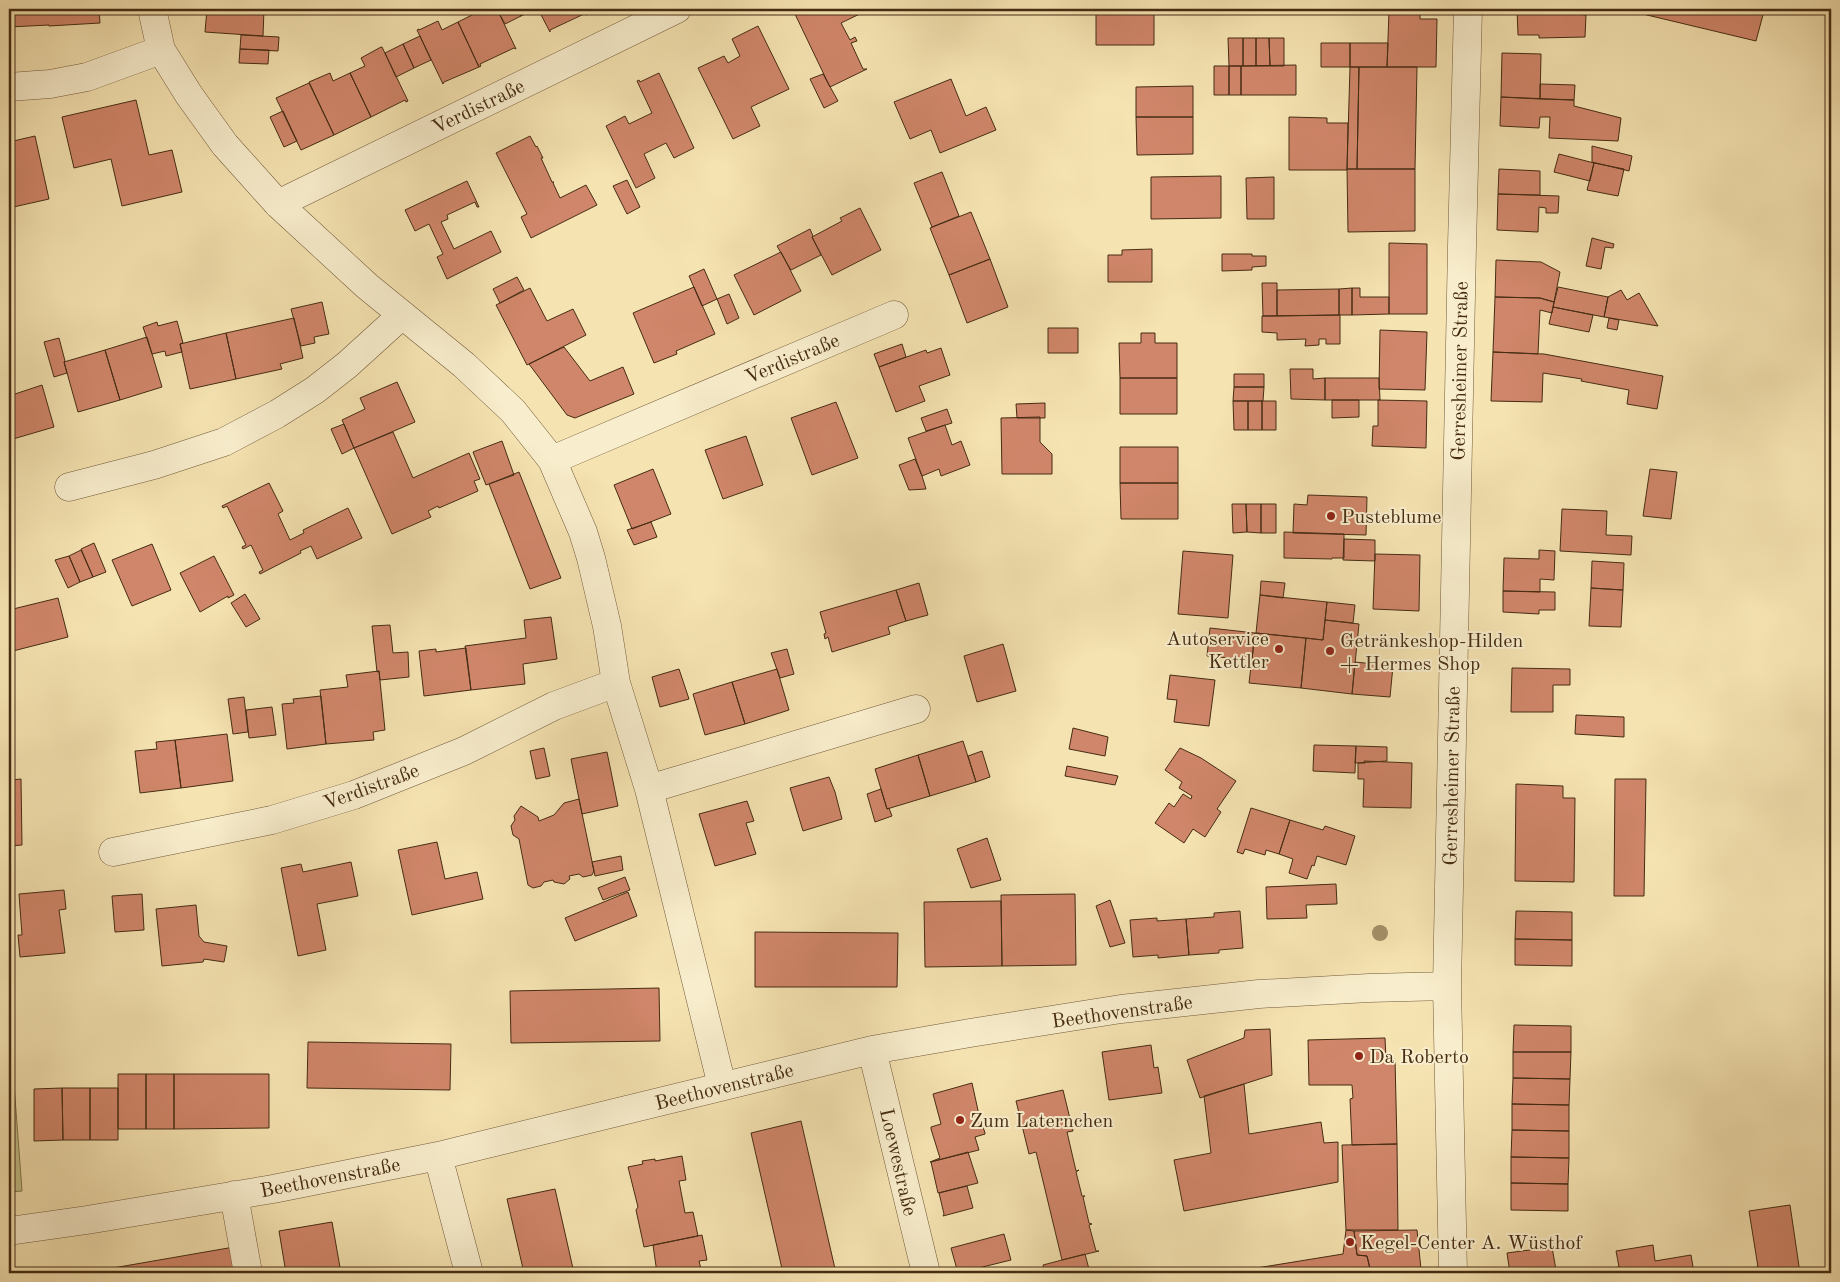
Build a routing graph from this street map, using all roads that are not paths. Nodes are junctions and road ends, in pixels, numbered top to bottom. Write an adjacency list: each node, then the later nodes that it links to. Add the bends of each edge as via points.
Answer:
1 (152, 9): 4 (street)
2 (677, 9): 6 (street, Verdistraße)
3 (1468, 9): 15 (street, Gerresheimer Straße)
4 (162, 50): 5 (street, via 87,77); 6 (street, via 225,146)
5 (9, 87)
6 (278, 204): 7 (street)
7 (402, 315): 9 (street, via 464,365 513,411); 10 (street, via 315,390 224,442 154,465)
8 (894, 315): 9 (street, Verdistraße)
9 (552, 460): 11 (street, via 591,558)
10 (69, 487)
11 (616, 683): 13 (street); 14 (street, Verdistraße, via 554,706 464,751 354,795 272,820)
12 (916, 709): 13 (street)
13 (649, 789): 17 (street)
14 (113, 852)
15 (1447, 986): 16 (street, Beethovenstraße, via 1259,994 1131,1008); 24 (street, Gerresheimer Straße)
16 (872, 1050): 17 (street, Beethovenstraße); 23 (street, Loewestraße)
17 (722, 1086): 18 (street, Beethovenstraße)
18 (438, 1156): 19 (street, Beethovenstraße); 22 (street)
19 (234, 1195): 20 (street, Beethovenstraße); 21 (street)
20 (9, 1232)
21 (248, 1273)
22 (469, 1273)
23 (926, 1273)
24 (1453, 1273)

